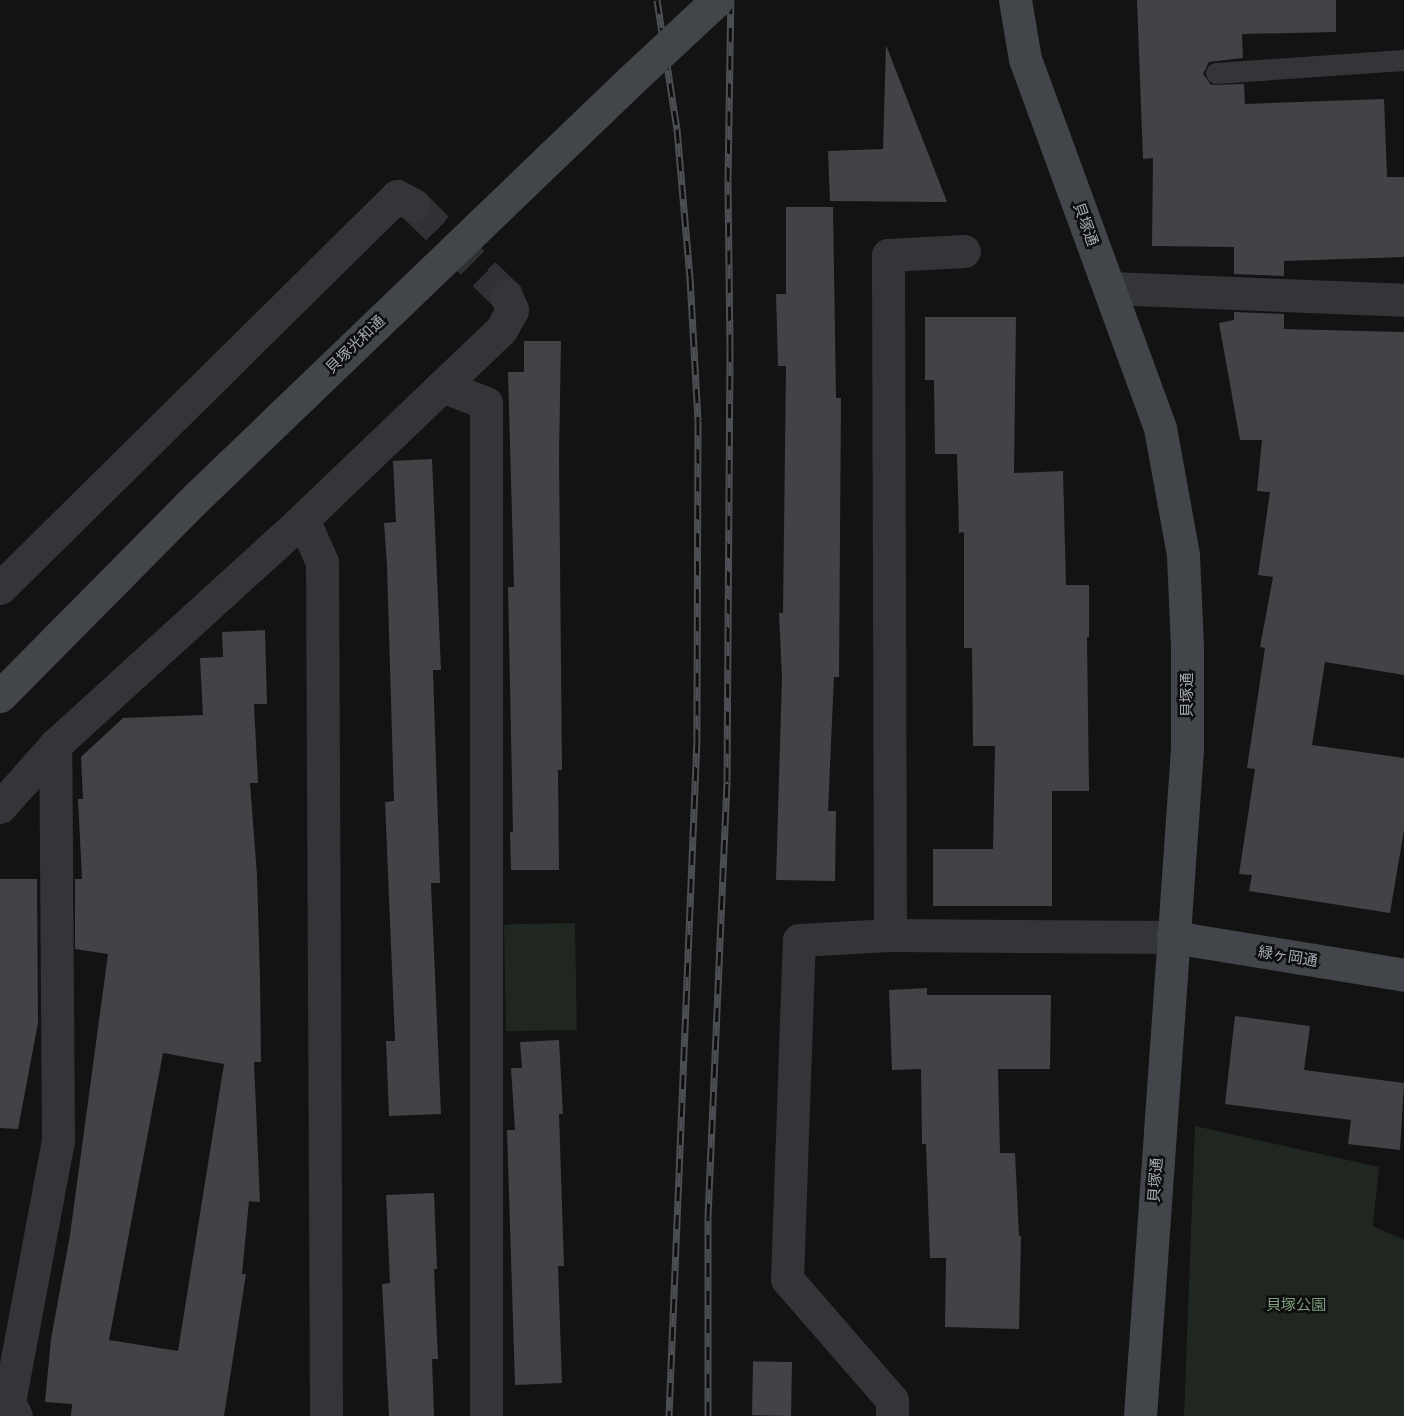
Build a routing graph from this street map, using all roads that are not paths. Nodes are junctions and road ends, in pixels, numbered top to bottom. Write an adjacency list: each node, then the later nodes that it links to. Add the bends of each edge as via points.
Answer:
1 (717, 0): 13 (street, 貝塚光和通, bridge, via 205,489)
2 (1015, 0): 7 (street, 貝塚通, via 1025,59)
3 (1404, 60): 4 (lane)
4 (1216, 73)
5 (414, 205): 12 (street, via 398,196)
6 (964, 251): 16 (street, via 888,255)
7 (1110, 288): 9 (street); 17 (street, 貝塚通, via 1160,428 1183,555 1187,749)
8 (506, 296): 10 (street, via 512,310 501,330)
9 (1404, 300)
10 (442, 386): 11 (street); 21 (street, via 486,403)
11 (303, 519): 14 (street); 20 (street, via 322,562)
12 (0, 588)
13 (0, 696)
14 (55, 745): 15 (street); 19 (street, via 58,1141 9,1401)
15 (0, 807)
16 (890, 935): 17 (street); 22 (street, via 799,940 788,1279 892,1400)
17 (1173, 937): 18 (street, 緑ヶ岡通); 23 (street, 貝塚通)
18 (1404, 975)
19 (16, 1416)
20 (326, 1416)
21 (486, 1416)
22 (892, 1416)
23 (1140, 1416)

